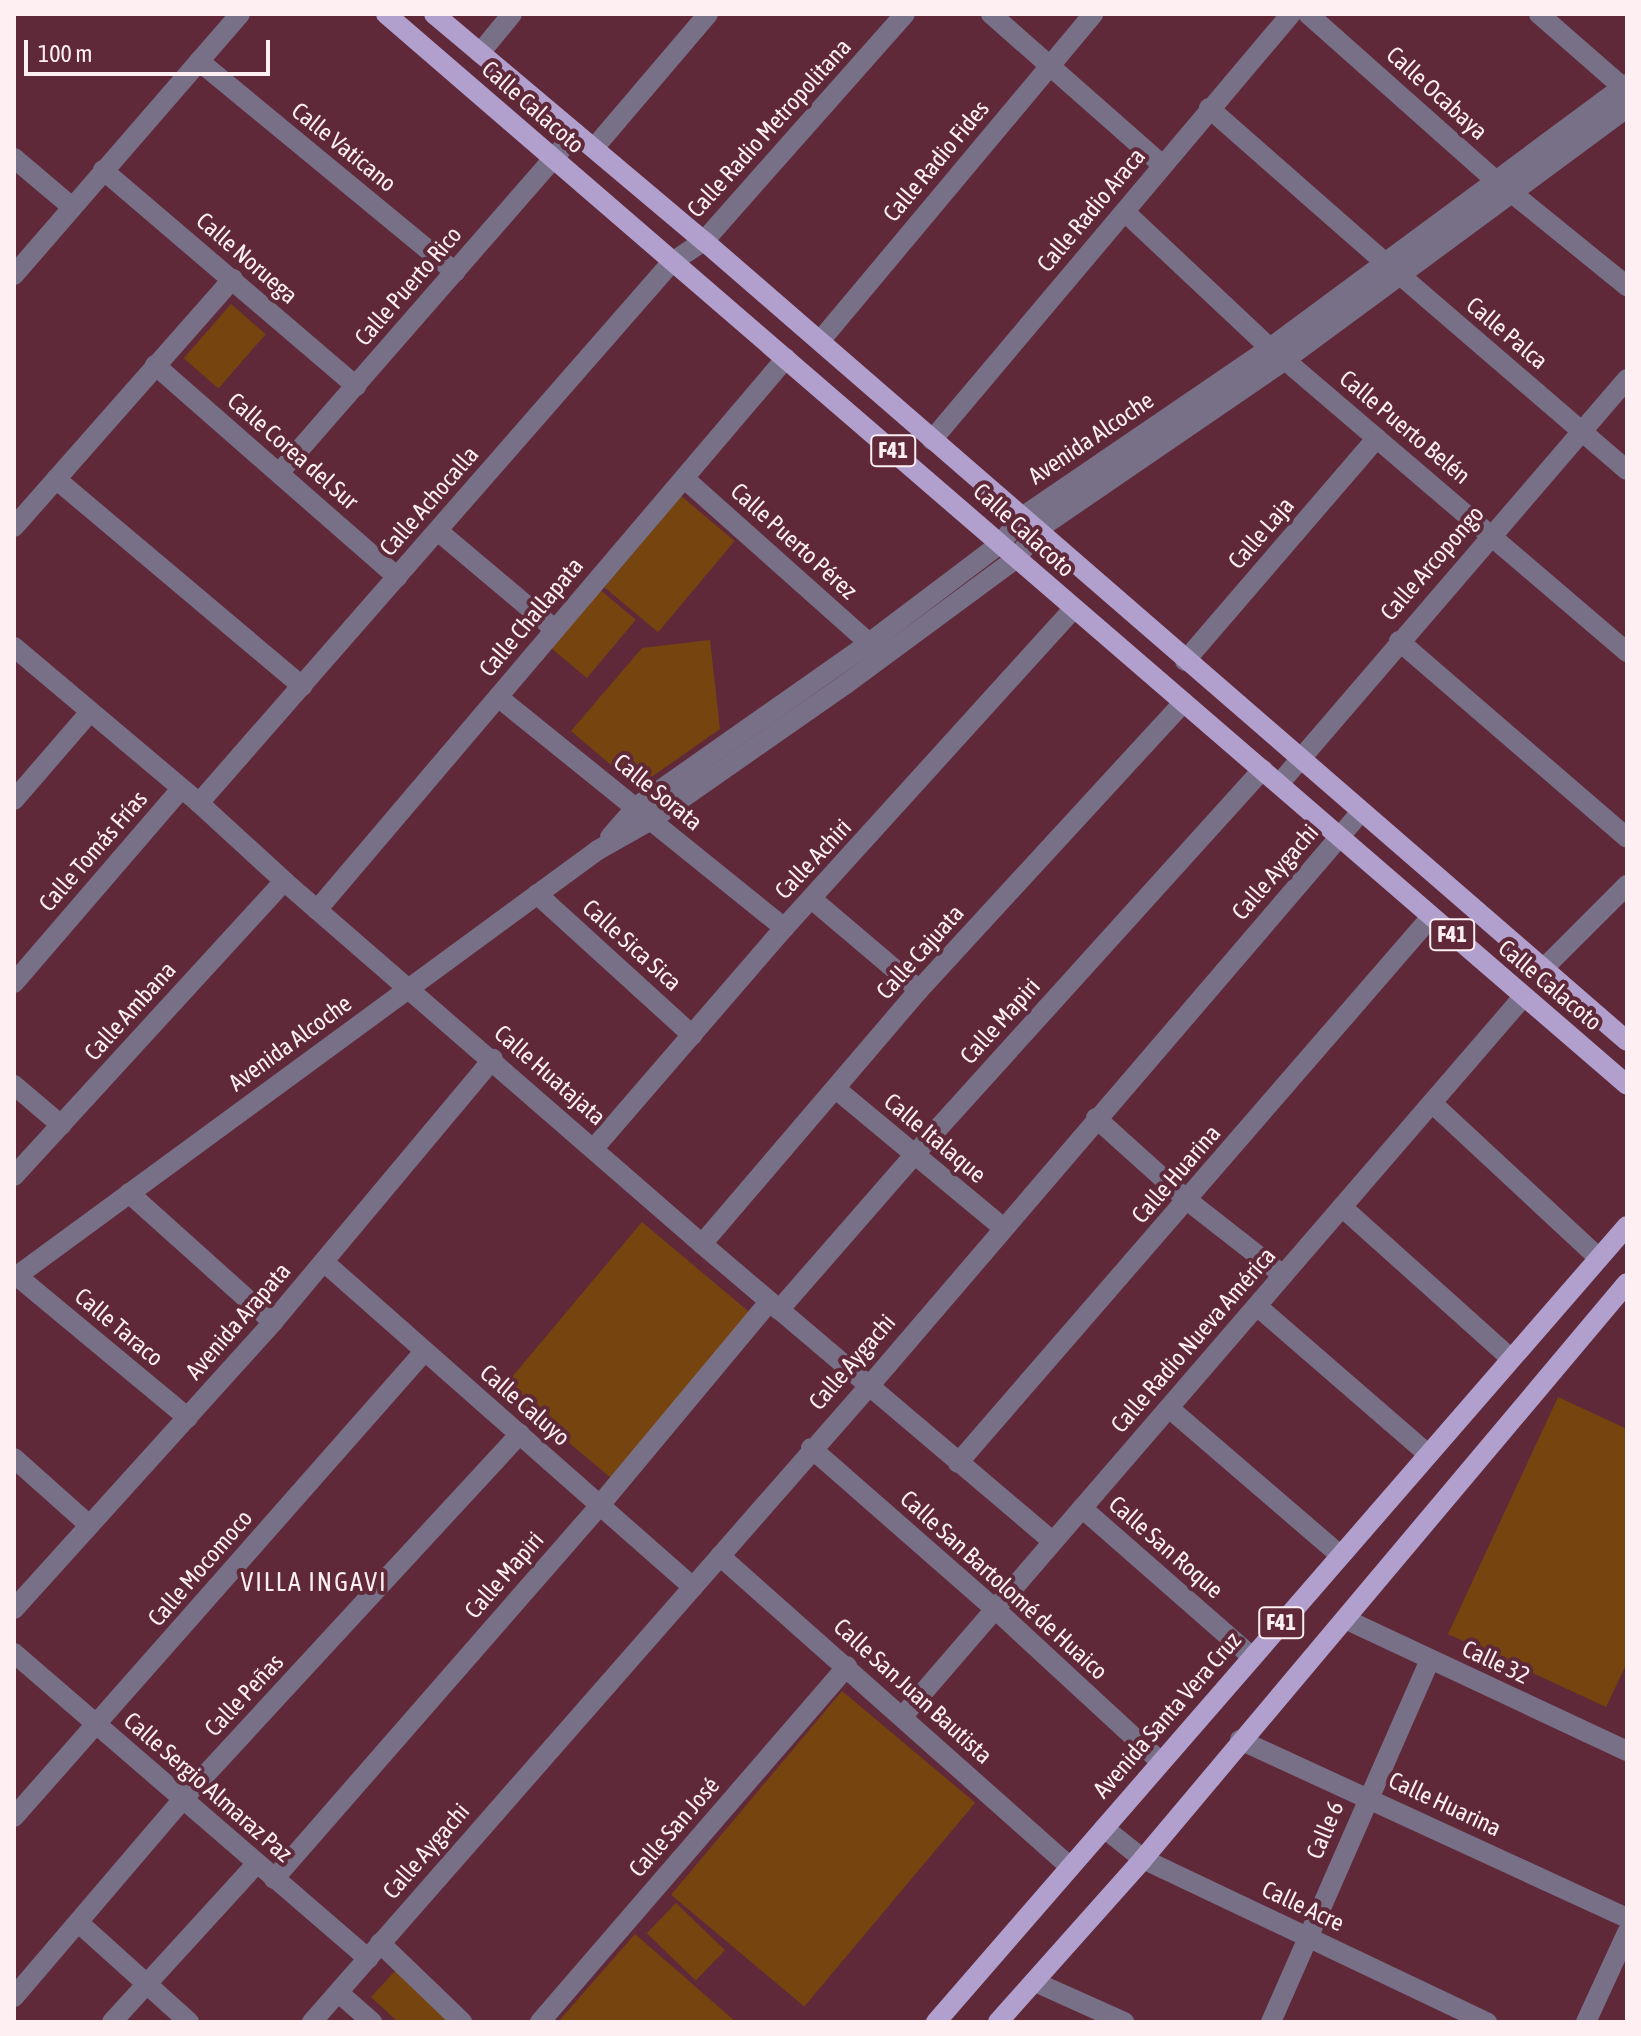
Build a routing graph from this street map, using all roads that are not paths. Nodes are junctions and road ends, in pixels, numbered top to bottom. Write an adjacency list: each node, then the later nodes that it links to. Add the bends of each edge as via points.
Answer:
1 (240, 14): 13 (street)
2 (386, 14): 21 (main road, Calle Calacoto / F41)
3 (434, 14): 12 (main road, Calle Calacoto / F41)
4 (512, 14): 12 (street)
5 (708, 14): 19 (street)
6 (905, 14): 27 (street, Calle Radio Metropolitana)
7 (991, 14): 14 (street)
8 (1093, 14): 14 (street, Calle Radio Fides)
9 (1291, 14): 16 (street, Calle Radio Araca)
10 (1308, 14): 24 (street, Calle Ocabaya)
11 (1539, 14): 15 (street)
12 (480, 53): 18 (main road, Calle Calacoto / F41)
13 (199, 61): 23 (street); 30 (street, Calle Vaticano)
14 (1048, 66): 22 (street); 34 (street, Calle Radio Fides)
15 (1625, 87): 24 (street, Avenida Alcoche)
16 (1209, 108): 22 (street, Calle Radio Araca); 29 (street, Calle Palca)
17 (1627, 108): 24 (street, Avenida Alcoche)
18 (576, 133): 19 (main road, Calle Calacoto / F41); 21 (street, Calle Puerto Rico)
19 (594, 148): 27 (main road, Calle Calacoto / F41)
20 (14, 158): 25 (street)
21 (554, 159): 28 (main road, Calle Calacoto / F41); 30 (street, Calle Puerto Rico)
22 (1162, 165): 26 (street, Calle Radio Araca)
23 (103, 170): 25 (street); 32 (street, Calle Noruega)
24 (1504, 186): 29 (street, Avenida Alcoche); 33 (street, Calle Ocabaya)
25 (72, 207): 31 (street)
26 (1125, 212): 35 (street, Calle Puerto Belén); 42 (street, Calle Radio Araca)
27 (704, 241): 28 (street, Calle Achocalla); 34 (main road, Calle Calacoto / F41)
28 (671, 263): 36 (main road, Calle Calacoto / F41); 49 (street, Calle Achocalla)
29 (1392, 269): 35 (street, Avenida Alcoche); 40 (street, Calle Palca)
30 (455, 272): 39 (street, Calle Puerto Rico)
31 (14, 275)
32 (233, 279): 37 (street); 39 (street, Calle Noruega)
33 (1627, 286)
34 (820, 341): 42 (main road, Calle Calacoto / F41)
35 (1277, 354): 41 (street, Calle Puerto Belén); 47 (street, Avenida Alcoche)
36 (786, 358): 46 (street, Calle Challapata); 51 (main road, Calle Calacoto / F41)
37 (155, 365): 44 (street, Calle Corea del Sur); 45 (street)
38 (1627, 379): 40 (street, Calle Arcopongo)
39 (356, 386): 44 (street, Calle Puerto Rico)
40 (1581, 430): 43 (street, Calle Palca); 50 (street, Calle Arcopongo)
41 (1377, 438): 50 (street, Calle Puerto Belén); 60 (street, Calle Laja)
42 (932, 440): 47 (main road, Calle Calacoto / F41)
43 (1627, 470)
44 (279, 473): 53 (street, Calle Corea del Sur)
45 (56, 479): 48 (street); 61 (street)
46 (685, 479): 55 (street, Calle Challapata); 57 (street, Calle Puerto Pérez)
47 (1029, 524): 51 (street, Avenida Alcoche); 52 (street, Avenida Alcoche); 60 (main road, Calle Calacoto / F41)
48 (14, 527)
49 (438, 531): 53 (street, Calle Achocalla); 55 (street)
50 (1492, 533): 56 (street, Calle Arcopongo); 59 (street, Calle Puerto Belén)
51 (1001, 543): 52 (main road, Calle Calacoto / F41); 57 (street, Avenida Alcoche)
52 (1017, 558): 54 (main road, Calle Calacoto / F41); 72 (street, Avenida Alcoche, via 846,684)
53 (397, 577): 61 (street, Calle Achocalla)
54 (1073, 609): 63 (main road, Calle Calacoto / F41); 78 (street, Calle Achiri)
55 (553, 628): 62 (street, Calle Challapata)
56 (1399, 641): 65 (street, Calle Arcopongo); 74 (street)
57 (869, 643): 72 (street, Avenida Alcoche)
58 (14, 647): 64 (street, Calle Huatajata)
59 (1627, 652)
60 (1185, 661): 65 (main road, Calle Calacoto / F41)
61 (302, 686): 70 (street, Calle Achocalla)
62 (498, 697): 72 (street, Calle Sorata); 79 (street, Calle Challapata)
63 (1184, 702): 66 (main road, Calle Calacoto / F41); 85 (street, Calle Cajuata)
64 (90, 712): 68 (street, Calle Huatajata); 69 (street)
65 (1300, 760): 67 (street, Calle Arcopongo); 71 (main road, Calle Calacoto / F41)
66 (1263, 769): 67 (main road, Calle Calacoto / F41); 97 (street, Calle Mapiri)
67 (1279, 784): 73 (main road, Calle Calacoto / F41)
68 (181, 789): 70 (street, Calle Huatajata); 83 (street, Calle Tomás Frías)
69 (14, 800)
70 (199, 803): 75 (street, Calle Huatajata)
71 (1360, 813): 73 (street, Calle Aygachi); 82 (main road, Calle Calacoto / F41)
72 (643, 814): 77 (street, Avenida Alcoche); 81 (street, Calle Sorata)
73 (1339, 838): 80 (main road, Calle Calacoto / F41); 94 (street, Calle Aygachi)
74 (1627, 838)
75 (284, 881): 79 (street, Calle Huatajata); 95 (street, Calle Ambana)
76 (1627, 885): 82 (street)
77 (537, 894): 84 (street, Avenida Alcoche); 87 (street, Calle Sica Sica)
78 (813, 900): 81 (street, Calle Achiri); 85 (street)
79 (317, 910): 84 (street, Calle Huatajata)
80 (1431, 917): 86 (main road, Calle Calacoto / F41); 100 (street, Calle Huarina)
81 (784, 928): 87 (street, Calle Achiri)
82 (1543, 969): 88 (main road, Calle Calacoto / F41)
83 (14, 983)
84 (408, 989): 89 (street, Calle Huatajata); 99 (street, Avenida Alcoche)
85 (919, 990): 92 (street, Calle Cajuata)
86 (1523, 997): 91 (main road, Calle Calacoto / F41); 93 (street, Calle Radio Nueva América)
87 (692, 1035): 96 (street, Calle Achiri)
88 (1627, 1041)
89 (493, 1059): 96 (street, Calle Huatajata); 106 (street, Avenida Arapata)
90 (14, 1085): 95 (street)
91 (1627, 1085)
92 (836, 1089): 97 (street, Calle Italaque); 104 (street, Calle Cajuata)
93 (1432, 1103): 101 (street, Calle Radio Nueva América); 105 (street)
94 (1096, 1118): 100 (street); 103 (street, Calle Aygachi)
95 (61, 1125): 98 (street, Calle Ambana)
96 (595, 1147): 104 (street, Calle Huatajata)
97 (914, 1155): 103 (street, Calle Italaque); 110 (street, Calle Mapiri)
98 (14, 1176)
99 (129, 1193): 108 (street, Avenida Alcoche); 112 (street)
100 (1187, 1200): 107 (street); 122 (street, Calle Huarina)
101 (1342, 1207): 107 (street, Calle Radio Nueva América); 114 (street)
102 (1627, 1226): 105 (main road, Avenida Santa Vera Cruz / F41)
103 (1002, 1227): 115 (street, Calle Aygachi)
104 (702, 1244): 110 (street, Calle Huatajata)
105 (1598, 1257): 114 (main road, Avenida Santa Vera Cruz / F41)
106 (324, 1262): 112 (street, Avenida Arapata); 113 (street, Calle Caluyo)
107 (1283, 1275): 111 (street, Calle Radio Nueva América)
108 (15, 1277): 117 (street, Calle Taraco)
109 (1627, 1283): 132 (main road, F41)
110 (774, 1306): 115 (street, Calle Huatajata); 123 (street, Calle Mapiri)
111 (1257, 1306): 116 (street, Calle Radio Nueva América); 120 (street)
112 (273, 1322): 117 (street, Avenida Arapata)
113 (424, 1352): 118 (street, Calle Caluyo); 138 (street, Calle Mocomoco)
114 (1510, 1358): 120 (main road, Avenida Santa Vera Cruz / F41)
115 (871, 1384): 119 (street, Calle Aygachi); 122 (street, Calle Huatajata)
116 (1169, 1408): 124 (street, Calle Radio Nueva América); 127 (street)
117 (188, 1418): 125 (street, Avenida Arapata)
118 (520, 1434): 123 (street, Calle Caluyo); 143 (street, Calle Peñas)
119 (811, 1448): 128 (street, Calle Aygachi); 131 (street, Calle San Bartolomé de Huaico)
120 (1428, 1454): 127 (main road, Avenida Santa Vera Cruz / F41)
121 (14, 1458): 125 (street)
122 (958, 1463): 126 (street, Calle Huatajata)
123 (600, 1505): 129 (street, Calle Caluyo); 149 (street, Calle Mapiri)
124 (1082, 1508): 126 (street, Calle Radio Nueva América); 134 (street, Calle San Roque)
125 (88, 1524): 130 (street, Avenida Arapata)
126 (1053, 1542): 131 (street, Calle Radio Nueva América)
127 (1340, 1555): 134 (main road, Avenida Santa Vera Cruz / F41)
128 (720, 1556): 129 (street, Calle Aygachi); 136 (street, Calle San Juan Bautista)
129 (693, 1587): 154 (street, Calle Aygachi)
130 (14, 1609)
131 (995, 1609): 137 (street, Calle Radio Nueva América); 141 (street, Calle San Bartolomé de Huaico)
132 (1345, 1619): 135 (street, Calle 32); 139 (main road, F41)
133 (14, 1653): 138 (street, Calle Sergio Almaraz Paz)
134 (1252, 1657): 141 (main road, Avenida Santa Vera Cruz / F41)
135 (1430, 1660): 140 (street, Calle 32); 142 (street, Calle 6)
136 (847, 1666): 137 (street, Calle San Juan Bautista); 164 (street, Calle San José)
137 (902, 1717): 148 (street, Calle San Juan Bautista)
138 (96, 1725): 143 (street, Calle Sergio Almaraz Paz); 144 (street, Calle Mocomoco)
139 (1240, 1740): 142 (street, Calle Huarina); 146 (main road, F41)
140 (1627, 1751)
141 (1161, 1762): 145 (main road, Avenida Santa Vera Cruz / F41)
142 (1367, 1797): 150 (street, Calle Huarina); 153 (street, Calle 6)
143 (183, 1799): 147 (street, Calle Sergio Almaraz Paz); 151 (street, Calle Peñas)
144 (14, 1817)
145 (1104, 1828): 146 (street, Calle Acre); 148 (main road, Avenida Santa Vera Cruz / F41)
146 (1143, 1859): 153 (street, Calle Acre); 155 (main road, F41)
147 (257, 1863): 149 (street, Calle Sergio Almaraz Paz); 156 (street)
148 (1070, 1867): 165 (main road, Avenida Santa Vera Cruz / F41)
149 (274, 1879): 154 (street, Calle Sergio Almaraz Paz)
150 (1627, 1918)
151 (79, 1923): 156 (street); 158 (street, Calle Peñas)
152 (1627, 1933): 170 (street)
153 (1308, 1937): 168 (street, Calle 6); 169 (street, Calle Acre)
154 (374, 1951): 157 (street, Calle Aygachi); 163 (street, Calle Sergio Almaraz Paz)
155 (1035, 1982): 166 (main road, F41); 167 (street)
156 (145, 1983): 159 (street); 160 (street)
157 (339, 1993): 161 (street, Calle Aygachi); 162 (street)
158 (14, 1997)
159 (112, 2022)
160 (189, 2022)
161 (312, 2022)
162 (372, 2022)
163 (462, 2022)
164 (540, 2022)
165 (936, 2022)
166 (998, 2022)
167 (1124, 2022)
168 (1271, 2022)
169 (1487, 2022)
170 (1586, 2022)

